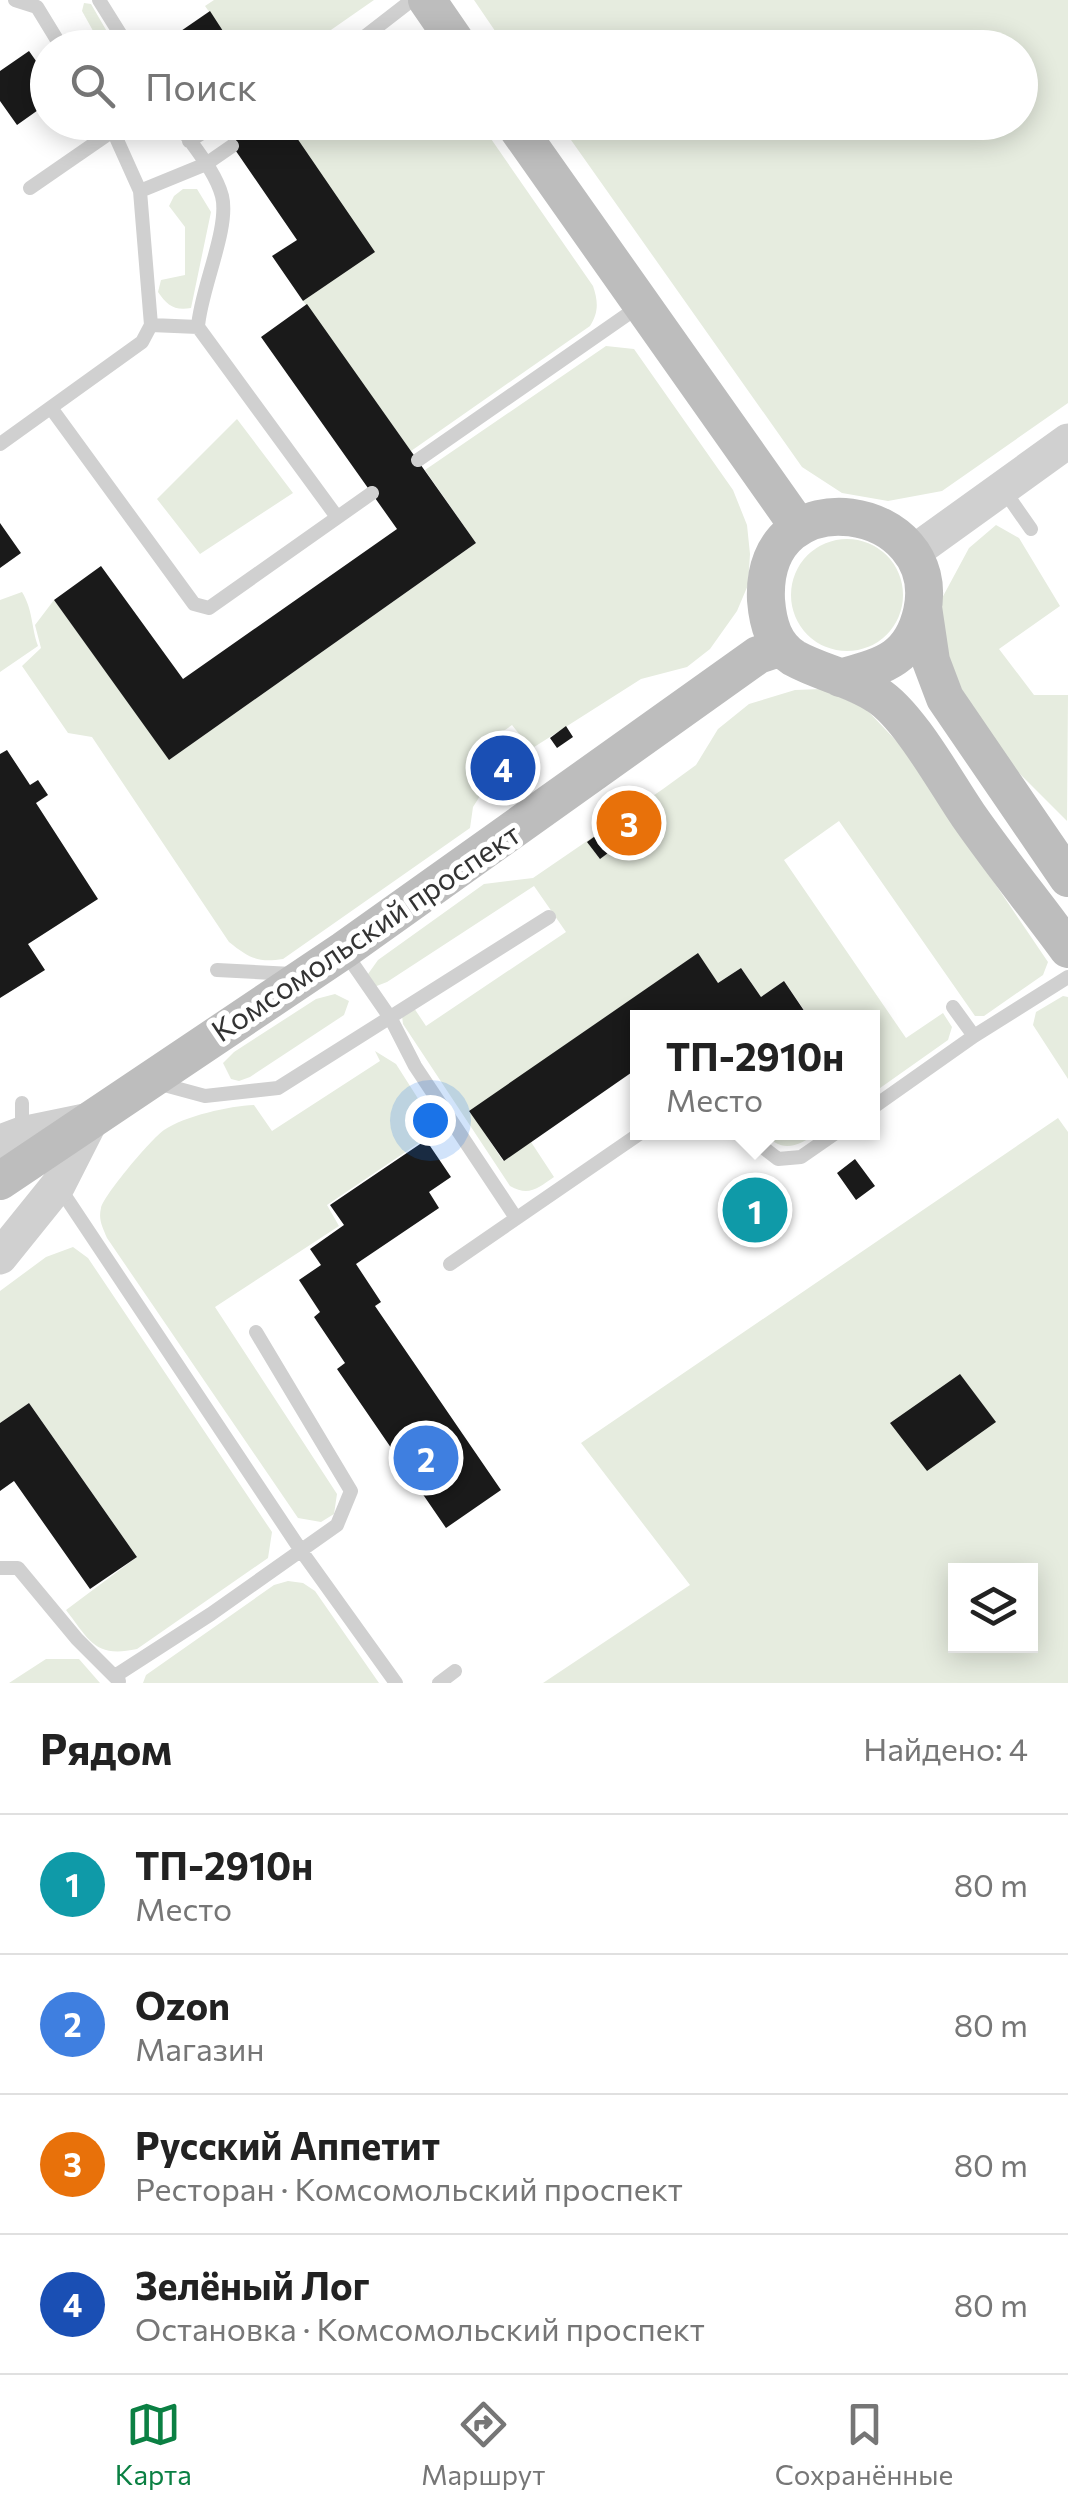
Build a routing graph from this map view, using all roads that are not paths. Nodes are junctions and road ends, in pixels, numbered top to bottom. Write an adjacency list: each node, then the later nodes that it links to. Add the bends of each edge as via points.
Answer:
1 (15, 0): 6 (lane)
2 (52, 0): 6 (lane)
3 (99, 0): 8 (lane)
4 (412, 0): 9 (lane)
5 (427, 0): 10 (main road)
6 (37, 8): 7 (lane)
7 (51, 30)
8 (118, 30)
9 (373, 30)
10 (448, 30)
11 (93, 140): 17 (lane)
12 (118, 140): 18 (lane)
13 (527, 140): 19 (main road)
14 (189, 141): 16 (lane)
15 (232, 146): 16 (lane)
16 (206, 164): 18 (lane); 21 (lane, via 222,197 222,218)
17 (30, 188)
18 (140, 191): 20 (lane)
19 (642, 304): 25 (lane); 29 (main road)
20 (151, 325): 21 (lane); 22 (lane, via 142,342)
21 (198, 327): 28 (lane)
22 (51, 408): 24 (lane); 28 (lane, via 194,604 209,608)
23 (1068, 441): 26 (street)
24 (0, 444)
25 (418, 460)
26 (1002, 488): 30 (lane); 31 (street)
27 (372, 493): 28 (lane)
28 (337, 517)
29 (798, 526): 31 (main road, via 827,515 854,516 883,526); 33 (main road, via 775,554 766,584 767,616)
30 (1031, 529)
31 (912, 554): 32 (main road)
32 (923, 607): 34 (main road, via 916,633 890,664); 35 (main road, via 945,698)
33 (779, 648): 34 (main road); 38 (main road, Комсомольский проспект, via 758,655)
34 (840, 678): 37 (main road, via 879,695 905,723)
35 (1068, 878)
36 (549, 917): 43 (lane)
37 (1068, 949)
38 (344, 950): 40 (main road, Комсомольский проспект); 43 (lane)
39 (217, 970): 40 (lane)
40 (302, 975): 45 (main road, Комсомольский проспект)
41 (1068, 977): 44 (lane)
42 (953, 1006): 44 (lane)
43 (391, 1020): 45 (lane, via 278,1088 205,1096); 54 (lane)
44 (974, 1036): 46 (lane)
45 (146, 1081): 47 (main road, Комсомольский проспект)
46 (880, 1102)
47 (91, 1120): 48 (street); 52 (main road, Комсомольский проспект); 53 (street)
48 (15, 1127)
49 (630, 1140): 54 (lane)
50 (757, 1140): 51 (lane, via 778,1159 801,1157)
51 (825, 1140)
52 (0, 1181)
53 (58, 1186): 55 (street); 58 (lane)
54 (516, 1218): 56 (lane)
55 (0, 1257)
56 (450, 1264)
57 (256, 1332): 58 (lane, via 351,1491 337,1525)
58 (302, 1552): 61 (lane); 62 (lane)
59 (0, 1568): 61 (lane, via 18,1568)
60 (456, 1671): 63 (lane)
61 (118, 1679)
62 (396, 1683)
63 (439, 1683)

